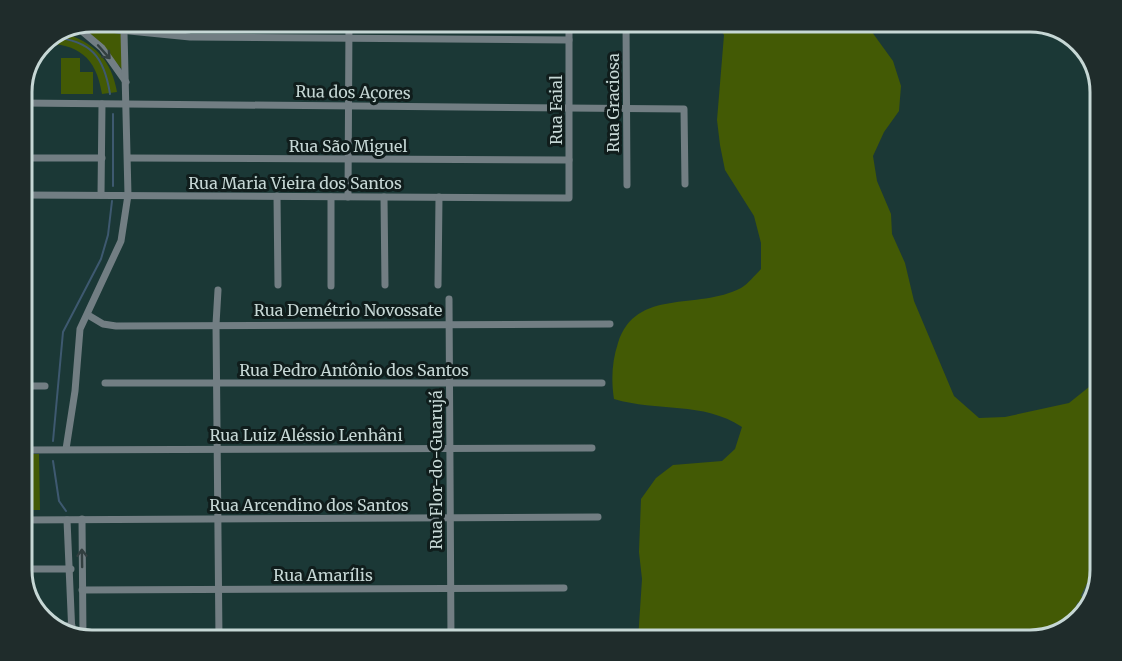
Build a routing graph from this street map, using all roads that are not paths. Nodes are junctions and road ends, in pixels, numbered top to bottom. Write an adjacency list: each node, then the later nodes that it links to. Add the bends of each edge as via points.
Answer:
1 (124, 32): 6 (street, via 190,37); 8 (street)
2 (349, 32): 6 (street)
3 (569, 32): 7 (street, Rua Faial)
4 (626, 32): 14 (street, Rua Graciosa)
5 (84, 33): 8 (street, one-way to 8, via 102,48)
6 (349, 38): 7 (street); 12 (street)
7 (569, 39): 13 (street, Rua Faial)
8 (126, 82): 11 (street)
9 (32, 103): 10 (street, Rua dos Açores)
10 (102, 104): 11 (street, Rua dos Açores); 16 (street)
11 (126, 104): 12 (street, Rua dos Açores); 17 (street)
12 (348, 106): 13 (street, Rua dos Açores); 18 (street)
13 (569, 108): 14 (street, Rua dos Açores); 19 (street, Rua Faial)
14 (626, 108): 20 (street, Rua dos Açores, via 684,109); 21 (street, Rua Graciosa)
15 (32, 158): 16 (street)
16 (102, 158): 23 (street)
17 (128, 158): 18 (street, Rua São Miguel); 24 (street)
18 (348, 159): 19 (street, Rua São Miguel); 27 (street)
19 (569, 160): 30 (street, Rua Faial)
20 (685, 184)
21 (627, 185)
22 (32, 195): 23 (street, Rua Maria Vieira dos Santos)
23 (101, 195): 24 (street, Rua Maria Vieira dos Santos)
24 (128, 195): 25 (street, Rua Maria Vieira dos Santos); 37 (street, via 121,241)
25 (277, 196): 26 (street, Rua Maria Vieira dos Santos); 31 (street)
26 (331, 197): 27 (street, Rua Maria Vieira dos Santos); 34 (street)
27 (348, 197): 28 (street, Rua Maria Vieira dos Santos)
28 (384, 197): 29 (street, Rua Maria Vieira dos Santos); 32 (street)
29 (439, 197): 30 (street, Rua Maria Vieira dos Santos); 33 (street)
30 (569, 198)
31 (278, 285)
32 (385, 285)
33 (438, 285)
34 (331, 286)
35 (218, 290): 38 (street)
36 (449, 299): 39 (street, Rua Flor-do-Guarujá)
37 (88, 315): 38 (street, Rua Demétrio Novossate, via 116,326); 49 (street, via 80,328)
38 (216, 324): 39 (street, Rua Demétrio Novossate); 42 (street)
39 (449, 324): 40 (street, Rua Demétrio Novossate); 43 (street, Rua Flor-do-Guarujá)
40 (610, 324)
41 (105, 383): 42 (street, Rua Pedro Antônio dos Santos)
42 (217, 383): 43 (street, Rua Pedro Antônio dos Santos); 50 (street)
43 (449, 383): 44 (street, Rua Pedro Antônio dos Santos); 47 (street, Rua Flor-do-Guarujá)
44 (602, 383)
45 (32, 386): 46 (street)
46 (45, 386)
47 (450, 448): 48 (street, Rua Luiz Aléssio Lenhâni); 50 (street, Rua Luiz Aléssio Lenhâni); 52 (street, Rua Flor-do-Guarujá)
48 (592, 448)
49 (66, 449): 50 (street, Rua Luiz Aléssio Lenhâni); 51 (street, Rua Luiz Aléssio Lenhâni)
50 (217, 449): 55 (street)
51 (32, 450)
52 (450, 517): 53 (street, Rua Arcendino dos Santos); 55 (street, Rua Arcendino dos Santos); 60 (street, Rua Flor-do-Guarujá)
53 (598, 517)
54 (81, 519): 55 (street, Rua Arcendino dos Santos); 57 (street, Rua Arcendino dos Santos); 63 (street, one-way to 54)
55 (218, 519): 62 (street)
56 (32, 520): 57 (street, Rua Arcendino dos Santos)
57 (67, 520): 59 (street)
58 (32, 569): 59 (street)
59 (71, 569): 64 (street)
60 (450, 588): 61 (street, Rua Amarílis); 62 (street, Rua Amarílis); 67 (street, Rua Flor-do-Guarujá)
61 (564, 588)
62 (219, 589): 63 (street, Rua Amarílis); 66 (street)
63 (82, 590): 65 (street)
64 (72, 626)
65 (83, 629)
66 (219, 630)
67 (451, 630)

